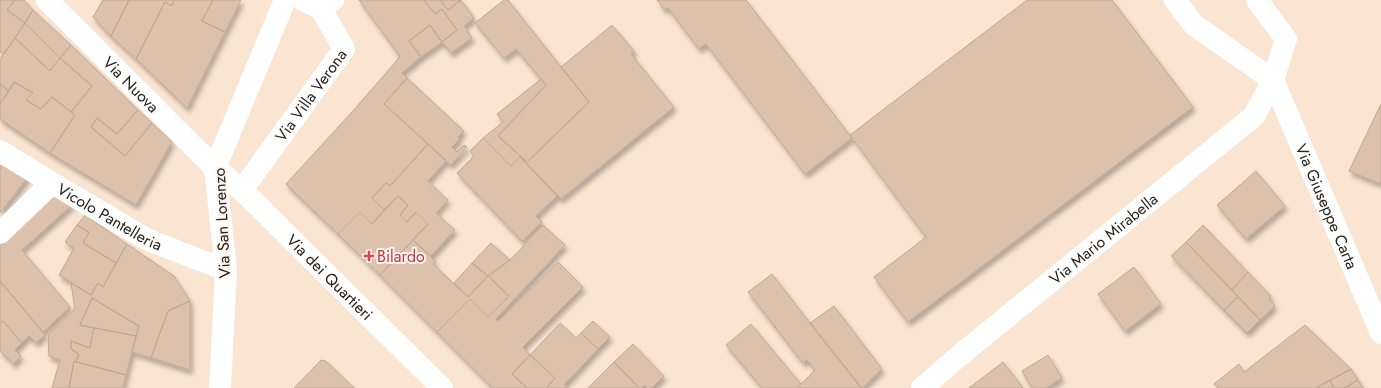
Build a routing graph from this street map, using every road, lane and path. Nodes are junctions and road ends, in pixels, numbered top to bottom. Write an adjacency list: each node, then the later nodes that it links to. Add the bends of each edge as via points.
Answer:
1 (47, 0): 8 (street, Via Nuova)
2 (285, 0): 8 (street, Via San Lorenzo)
3 (1175, 0): 6 (street, via 1194,25)
4 (1257, 0): 6 (street, via 1286,39)
5 (319, 3): 10 (street, Via Villa Verona, via 344,49)
6 (1273, 80): 13 (street, Via Giuseppe Carta); 16 (street, Via Mario Mirabella, via 1254,116)
7 (0, 151): 9 (street, Vicolo Pantelleria)
8 (215, 168): 10 (street, Via dei Quartieri); 12 (street, Via San Lorenzo)
9 (52, 183): 11 (street); 12 (street, Vicolo Pantelleria, via 148,240)
10 (242, 190): 15 (street, Via dei Quartieri)
11 (0, 233)
12 (226, 270): 14 (street, Via San Lorenzo)
13 (1381, 333)
14 (220, 388)
15 (442, 388)
16 (922, 388)

